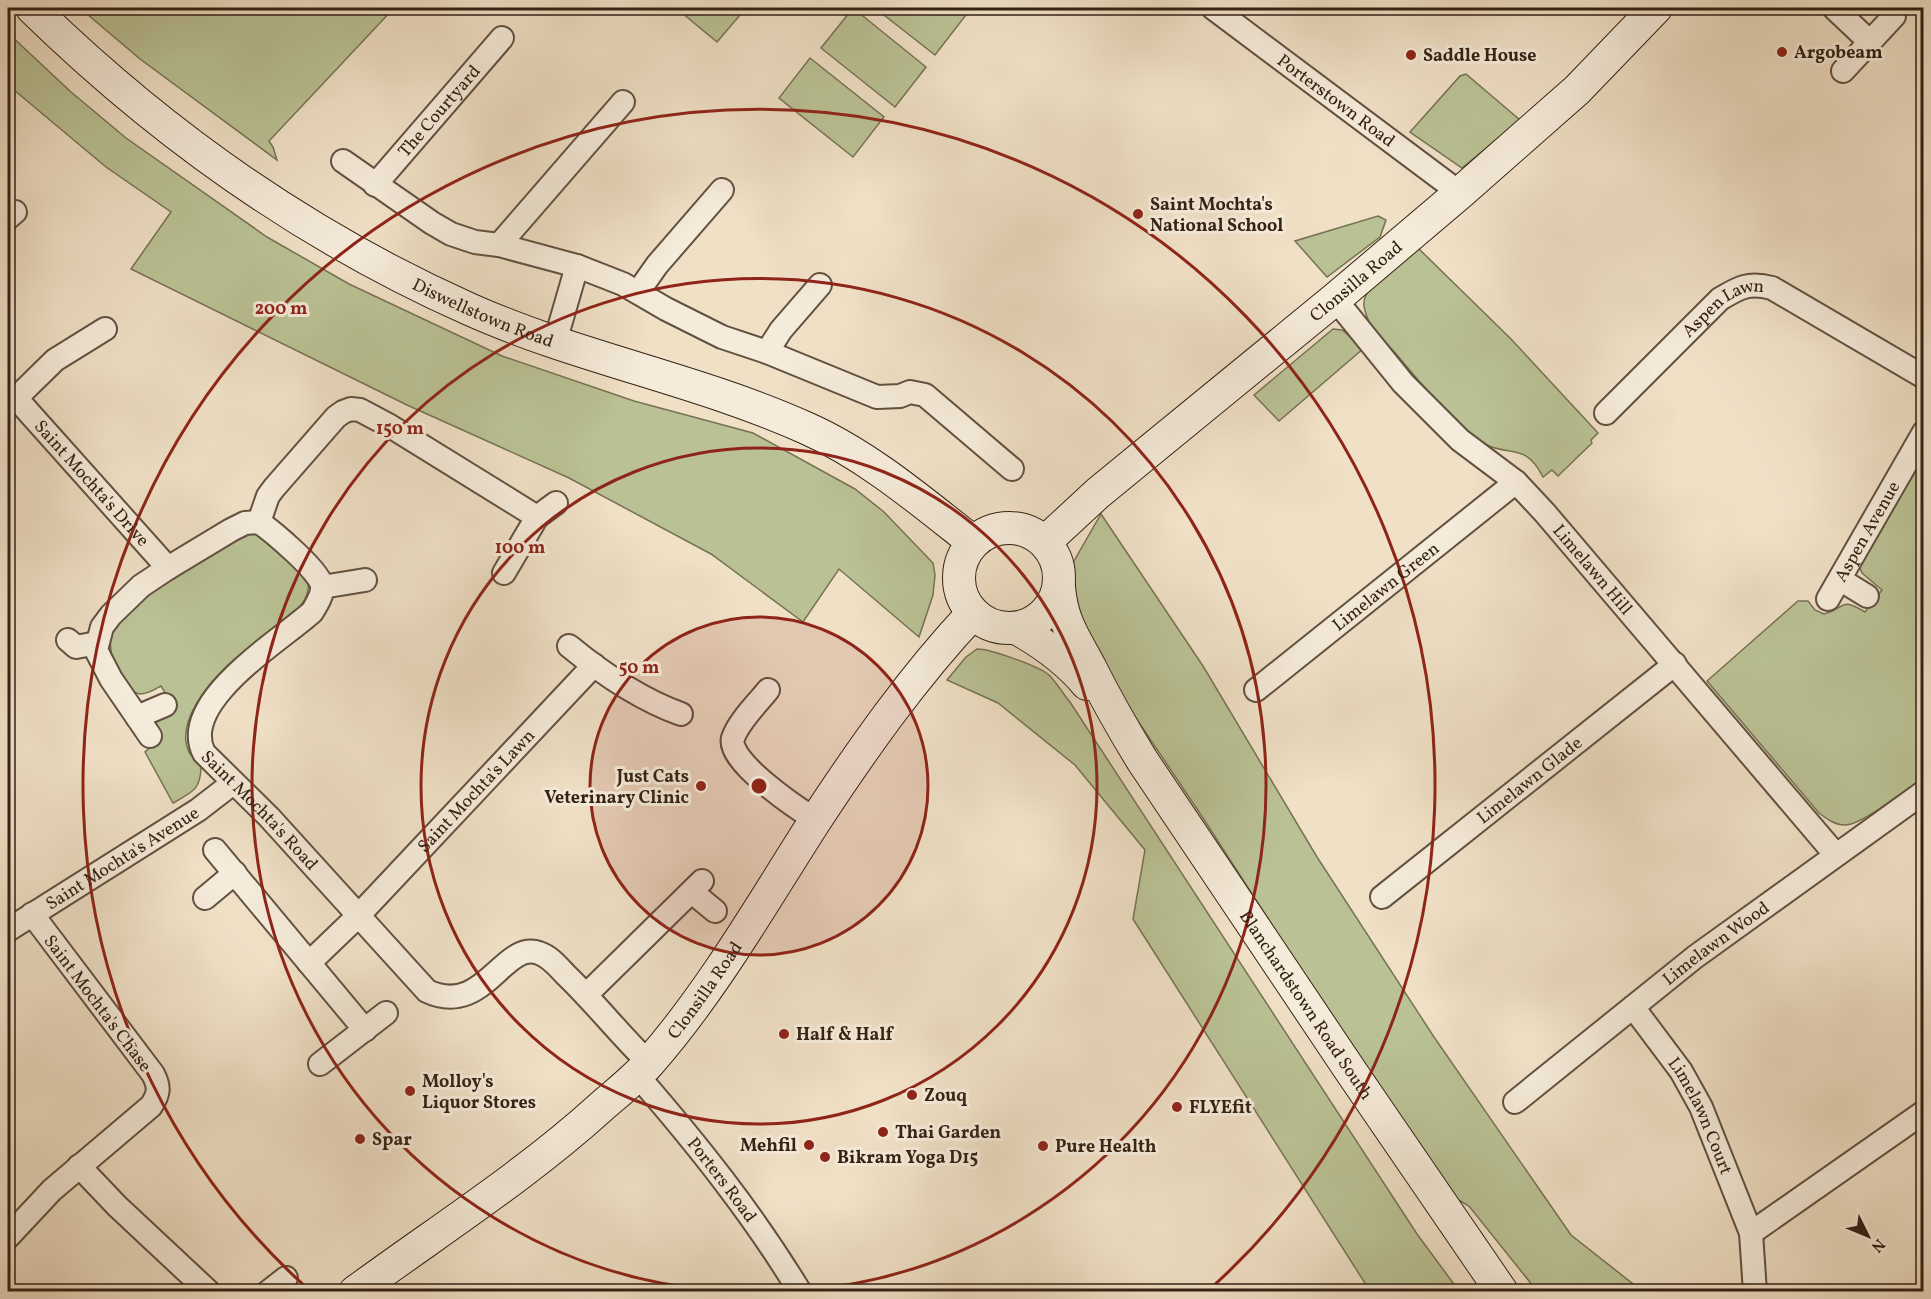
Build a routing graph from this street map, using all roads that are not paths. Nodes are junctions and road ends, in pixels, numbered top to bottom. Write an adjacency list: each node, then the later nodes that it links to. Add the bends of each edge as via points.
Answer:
1 (32, 8): 20 (main road, Diswellstown Road, via 177,135 305,224 470,310)
2 (1213, 8): 13 (street, Porterstown Road)
3 (1656, 8): 13 (main road, Clonsilla Road, via 1577,90)
4 (1834, 8): 7 (street)
5 (1894, 16): 7 (street)
6 (502, 38): 11 (street, The Courtyard)
7 (1870, 42): 8 (street)
8 (1843, 71)
9 (622, 102): 14 (street)
10 (343, 161): 11 (street)
11 (375, 185): 14 (street, via 451,234)
12 (722, 190): 17 (street)
13 (1460, 193): 18 (main road, Clonsilla Road)
14 (499, 245): 15 (street)
15 (577, 266): 17 (street); 20 (street)
16 (820, 285): 21 (street)
17 (638, 292): 21 (street, via 722,337)
18 (1335, 299): 27 (street, Limelawn Hill, via 1403,383 1460,440); 32 (main road, Clonsilla Road, via 1098,493)
19 (105, 328): 23 (street, Saint Mochta's Drive, via 55,360)
20 (555, 342): 31 (main road, Diswellstown Road, via 730,396 808,429 896,481)
21 (767, 352): 26 (street, via 877,397 910,392 925,395)
22 (1923, 377): 24 (street, Aspen Lawn, via 1772,288 1758,284 1739,287 1720,299)
23 (12, 402): 33 (street, Saint Mochta's Drive)
24 (1606, 413)
25 (1923, 432): 36 (street, Aspen Avenue)
26 (1012, 470)
27 (1516, 482): 46 (street, Limelawn Hill); 49 (street, Limelawn Green)
28 (556, 503): 29 (street)
29 (537, 517): 30 (street, via 390,426 351,409 336,417 274,488); 34 (street)
30 (259, 522): 33 (street, via 240,525); 38 (street, via 316,574)
31 (973, 542): 32 (main road, via 1001,528 1017,528); 41 (main road, via 959,570 959,586)
32 (1045, 542): 37 (main road, via 1059,570)
33 (168, 568): 44 (street, via 141,586 111,615)
34 (504, 573)
35 (365, 580): 38 (street)
36 (1841, 580): 39 (street); 40 (street, Aspen Avenue)
37 (1059, 587): 42 (main road, via 1044,615); 52 (main road, Blanchardstown Road South, via 1061,608 1070,631)
38 (322, 588): 55 (street, Saint Mochta's Road, via 312,612 238,673 208,707 201,721 198,733 204,753)
39 (1867, 596)
40 (1828, 599)
41 (973, 613): 42 (main road, via 985,622); 57 (main road, Clonsilla Road, via 897,702)
42 (1016, 628): 52 (main road, Blanchardstown Road South, via 1057,654)
43 (68, 640): 44 (street, via 76,647)
44 (97, 643): 53 (street, via 96,650 111,679)
45 (569, 646): 47 (street)
46 (1675, 664): 59 (street, Limelawn Hill); 61 (street, Limelawn Glade)
47 (594, 665): 51 (street, via 646,700); 65 (street, Saint Mochta's Lawn)
48 (768, 690): 57 (street, via 740,726 732,740 733,750 740,761 792,805)
49 (1256, 690)
50 (165, 705): 53 (street)
51 (681, 714)
52 (1114, 715): 82 (main road, Blanchardstown Road South)
53 (137, 717): 54 (street)
54 (150, 736)
55 (233, 783): 64 (street, Saint Mochta's Avenue, via 198,810); 65 (street, Saint Mochta's Road)
56 (1923, 792): 59 (street, Limelawn Wood)
57 (816, 820): 73 (main road, Clonsilla Road, via 742,937)
58 (215, 850): 60 (street)
59 (1835, 854): 69 (street, Limelawn Wood)
60 (235, 873): 62 (street); 67 (street)
61 (1382, 897)
62 (205, 898)
63 (715, 911): 68 (street, via 697,886)
64 (32, 914): 66 (street, Saint Mochta's Avenue); 76 (street, Saint Mochta's Chase, via 153,1074 159,1089 151,1106)
65 (358, 916): 67 (street, Saint Mochta's Lawn); 68 (street, Saint Mochta's Road, via 418,982 435,994 457,997 471,992 519,954 529,951 551,960)
66 (8, 930)
67 (309, 963): 71 (street)
68 (586, 995): 73 (street, Saint Mochta's Road, via 625,1040)
69 (1633, 1007): 74 (street, Limelawn Wood); 77 (street, Limelawn Court, via 1692,1088)
70 (386, 1013): 71 (street)
71 (365, 1030): 72 (street)
72 (320, 1064)
73 (643, 1069): 80 (main road, Clonsilla Road, via 505,1186); 81 (street, Porters Road, via 673,1117 771,1243)
74 (1515, 1102)
75 (1923, 1112): 77 (street)
76 (79, 1166): 78 (street, Saint Mochta's Chase); 79 (street)
77 (1751, 1233): 83 (street, Limelawn Court)
78 (8, 1237)
79 (209, 1292)
80 (355, 1292)
81 (800, 1292)
82 (1502, 1292)
83 (1755, 1292)

